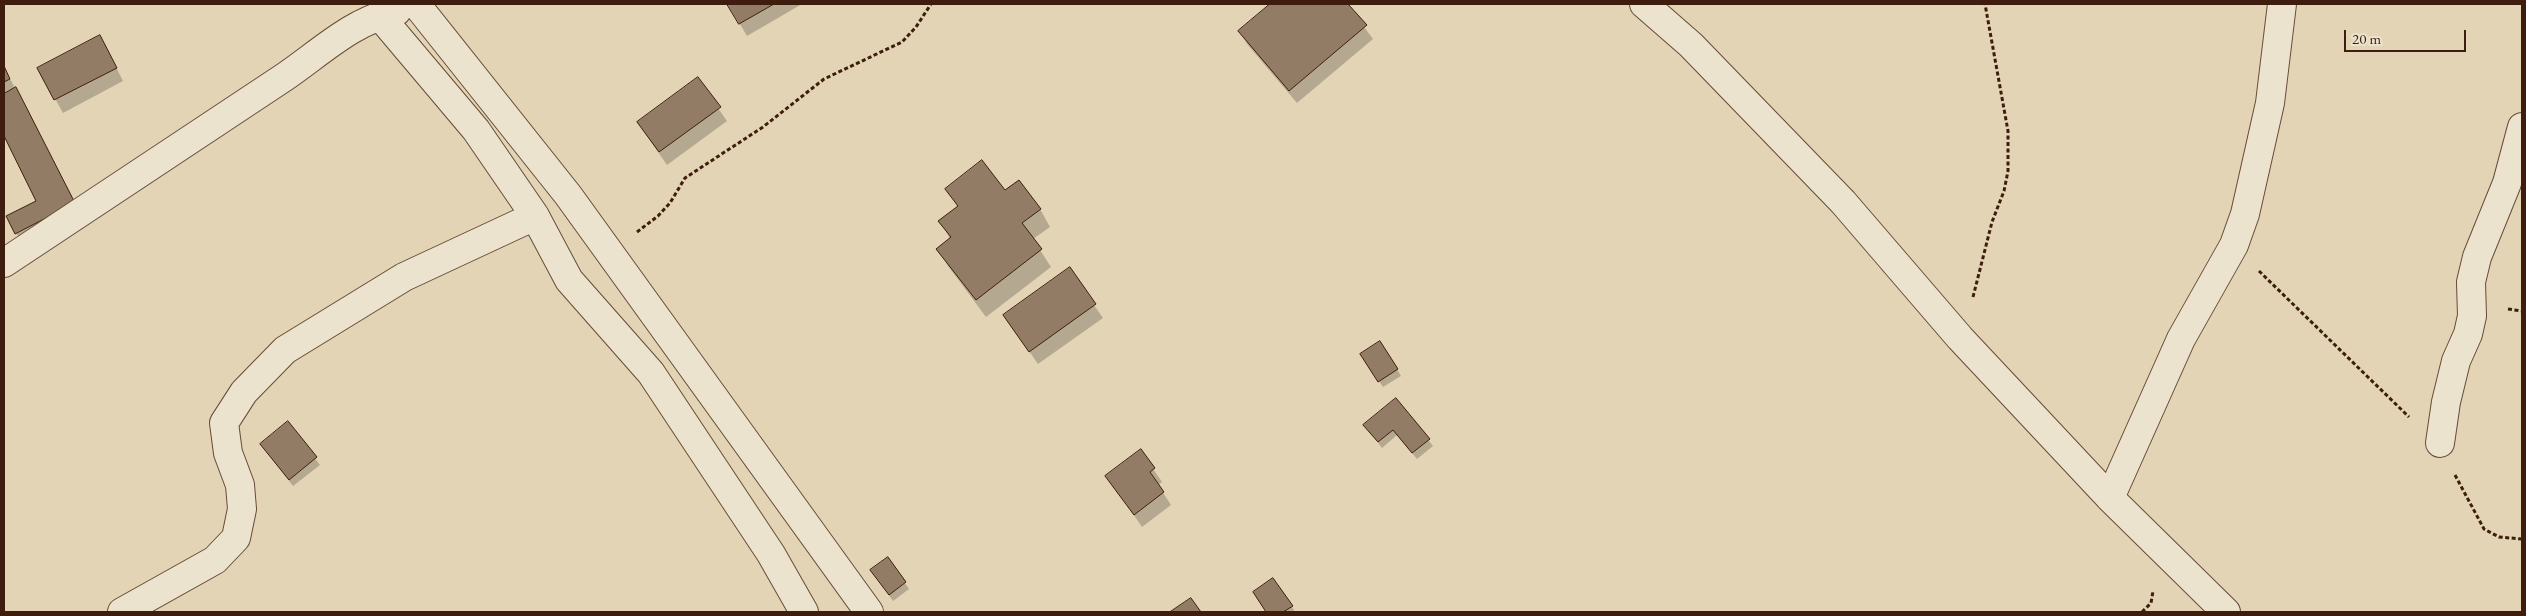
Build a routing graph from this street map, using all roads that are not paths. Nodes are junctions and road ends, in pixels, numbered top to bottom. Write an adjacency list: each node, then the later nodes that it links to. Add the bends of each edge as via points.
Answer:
1 (1644, 4): 9 (street, via 1691,45 1843,202 1960,338)
2 (2282, 4): 9 (street, via 2270,103 2246,214 2234,245 2181,339)
3 (420, 5): 4 (street); 12 (street, via 568,195)
4 (379, 15): 6 (street, via 476,130); 7 (street, via 355,26 300,67)
5 (2522, 128): 8 (street, via 2507,183 2477,257 2471,282 2472,316 2454,370)
6 (535, 216): 10 (street, via 404,277 285,350 244,392 224,423 228,453 240,485 242,509 236,538 215,560); 11 (street, via 569,280 651,373 712,461)
7 (4, 263)
8 (2440, 443)
9 (2110, 498): 13 (street)
10 (126, 611)
11 (804, 612)
12 (869, 612)
13 (2226, 612)

